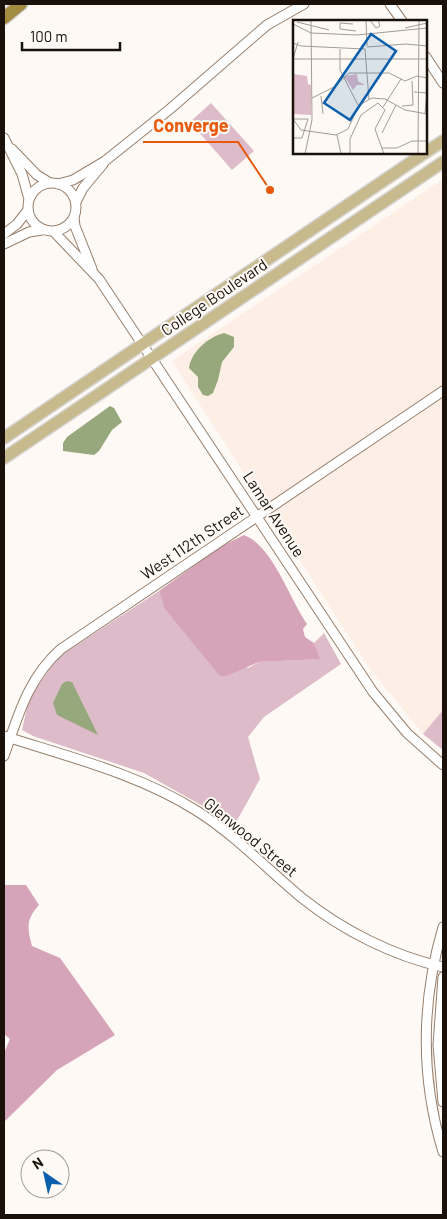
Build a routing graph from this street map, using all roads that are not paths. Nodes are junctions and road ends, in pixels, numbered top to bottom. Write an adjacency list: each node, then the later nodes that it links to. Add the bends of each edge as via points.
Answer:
1 (21, 4): 4 (highway)
2 (304, 4): 13 (street, via 266,25 170,110)
3 (390, 4): 5 (street)
4 (4, 18)
5 (401, 20)
6 (427, 59): 7 (street)
7 (443, 83)
8 (4, 138): 10 (street)
9 (443, 141): 11 (main road, College Boulevard)
10 (10, 147): 15 (street, via 38,175); 16 (street)
11 (427, 151)
12 (423, 154): 25 (main road, College Boulevard)
13 (105, 162): 15 (street, via 73,180); 17 (street, via 83,188)
14 (443, 162): 26 (main road, College Boulevard)
15 (54, 184): 16 (street, via 38,187); 17 (street, via 71,192)
16 (29, 199): 18 (street)
17 (76, 202): 19 (street)
18 (28, 210): 20 (street, via 33,223); 22 (street)
19 (74, 218): 21 (street, via 65,228); 24 (street, Lamar Avenue)
20 (42, 230): 21 (street); 23 (street, via 29,232)
21 (54, 232): 24 (street, Lamar Avenue)
22 (4, 234)
23 (4, 244)
24 (92, 269): 25 (street, Lamar Avenue)
25 (143, 343): 26 (street, Lamar Avenue); 28 (main road, College Boulevard)
26 (153, 358): 29 (main road, College Boulevard); 30 (street, Lamar Avenue)
27 (443, 391): 30 (street, West 112th Street)
28 (4, 438)
29 (4, 458)
30 (257, 516): 31 (street, West 112th Street, via 52,656 32,682); 33 (street, Lamar Avenue, via 373,692 407,733)
31 (7, 737): 32 (street, West 112th Street); 35 (street, Glenwood Street, via 127,776 175,798 217,825 321,912 384,947)
32 (4, 756)
33 (443, 765)
34 (443, 927): 35 (street)
35 (433, 965): 36 (street, Glenwood Street); 39 (street, via 426,1010 427,1073)
36 (443, 967)
37 (443, 977): 38 (street, via 438,1046)
38 (443, 1102)
39 (443, 1152)

